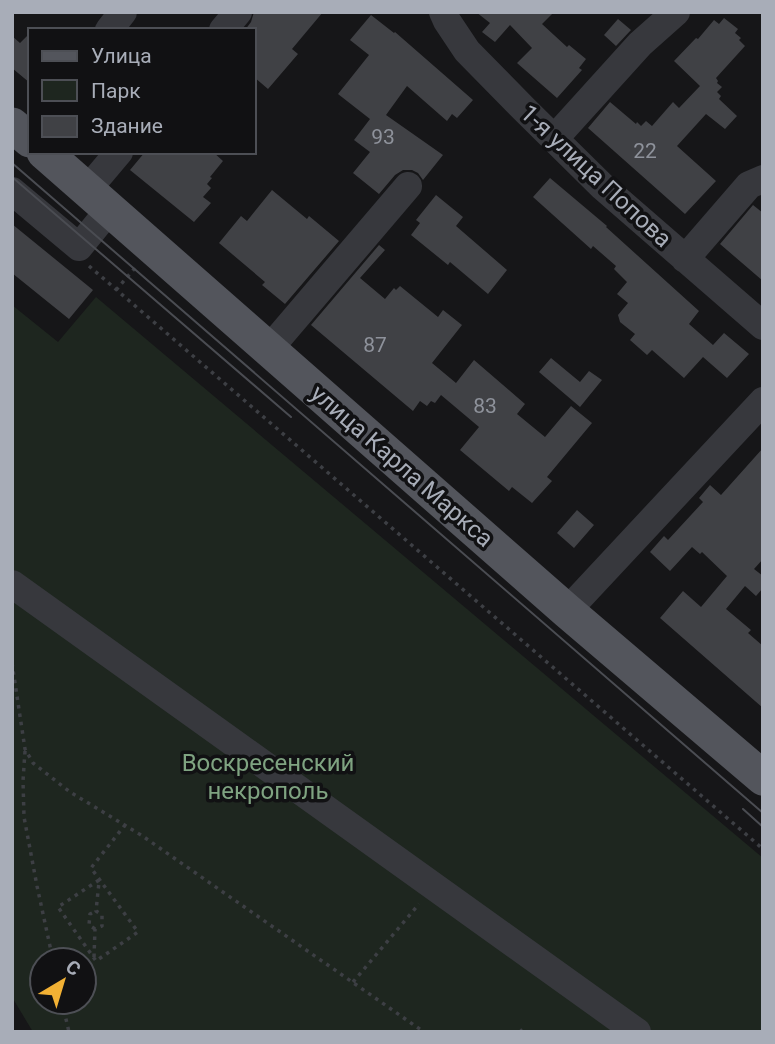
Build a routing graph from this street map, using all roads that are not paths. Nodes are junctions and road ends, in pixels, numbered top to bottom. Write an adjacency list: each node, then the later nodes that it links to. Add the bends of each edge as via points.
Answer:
1 (123, 12): 5 (street)
2 (238, 12): 6 (street)
3 (443, 12): 7 (street, 1-я улица Попова, via 467,51)
4 (676, 12): 7 (street, via 640,44)
5 (111, 28)
6 (225, 28)
7 (554, 139): 14 (street, 1-я улица Попова)
8 (47, 154): 13 (main road, улица Карла Маркса)
9 (118, 154): 13 (street)
10 (763, 178): 14 (street, via 749,185)
11 (408, 186): 16 (street)
12 (12, 191): 13 (street, via 79,247)
13 (99, 200): 16 (main road, улица Карла Маркса)
14 (685, 259): 15 (street, 1-я улица Попова)
15 (763, 326)
16 (269, 349): 19 (main road, улица Карла Маркса)
17 (763, 401): 19 (street)
18 (12, 584): 21 (street)
19 (567, 611): 20 (main road, улица Карла Маркса)
20 (763, 779)
21 (637, 1032)

